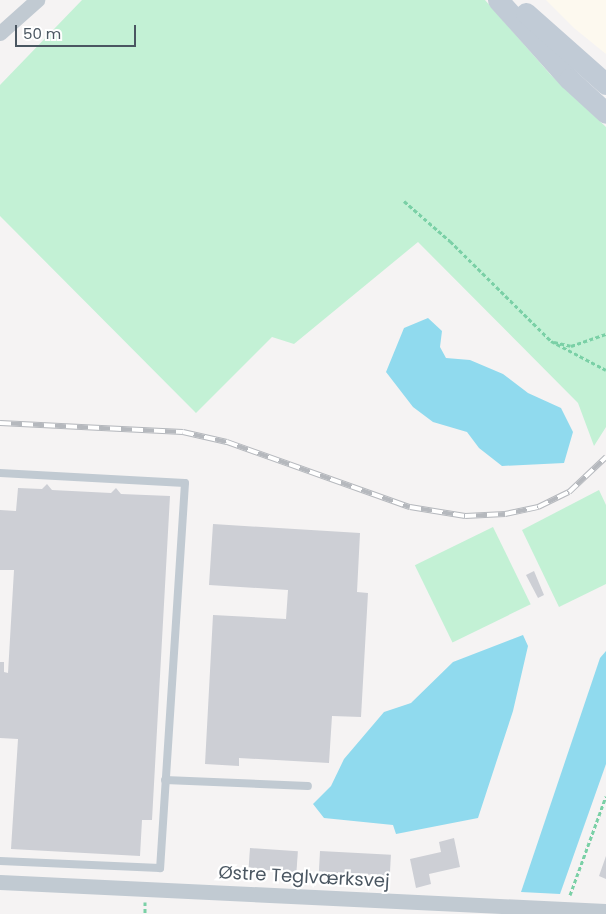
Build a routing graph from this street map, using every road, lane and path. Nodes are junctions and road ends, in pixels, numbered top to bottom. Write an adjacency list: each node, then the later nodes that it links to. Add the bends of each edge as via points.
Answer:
1 (37, 0): 4 (street)
2 (498, 0): 6 (street, via 569,79)
3 (512, 0): 5 (street)
4 (0, 34)
5 (606, 84)
6 (606, 113)
7 (404, 202): 9 (path, via 450,241)
8 (606, 334): 9 (path, via 571,346)
9 (551, 341): 10 (path)
10 (606, 370)
11 (0, 473): 12 (lane, via 185,483)
12 (165, 780): 13 (lane); 15 (lane, via 160,868)
13 (308, 786)
14 (606, 796): 17 (path)
15 (0, 861)
16 (0, 882): 17 (street, Østre Teglværksvej)
17 (566, 908): 18 (street, Østre Teglværksvej)
18 (606, 911)

